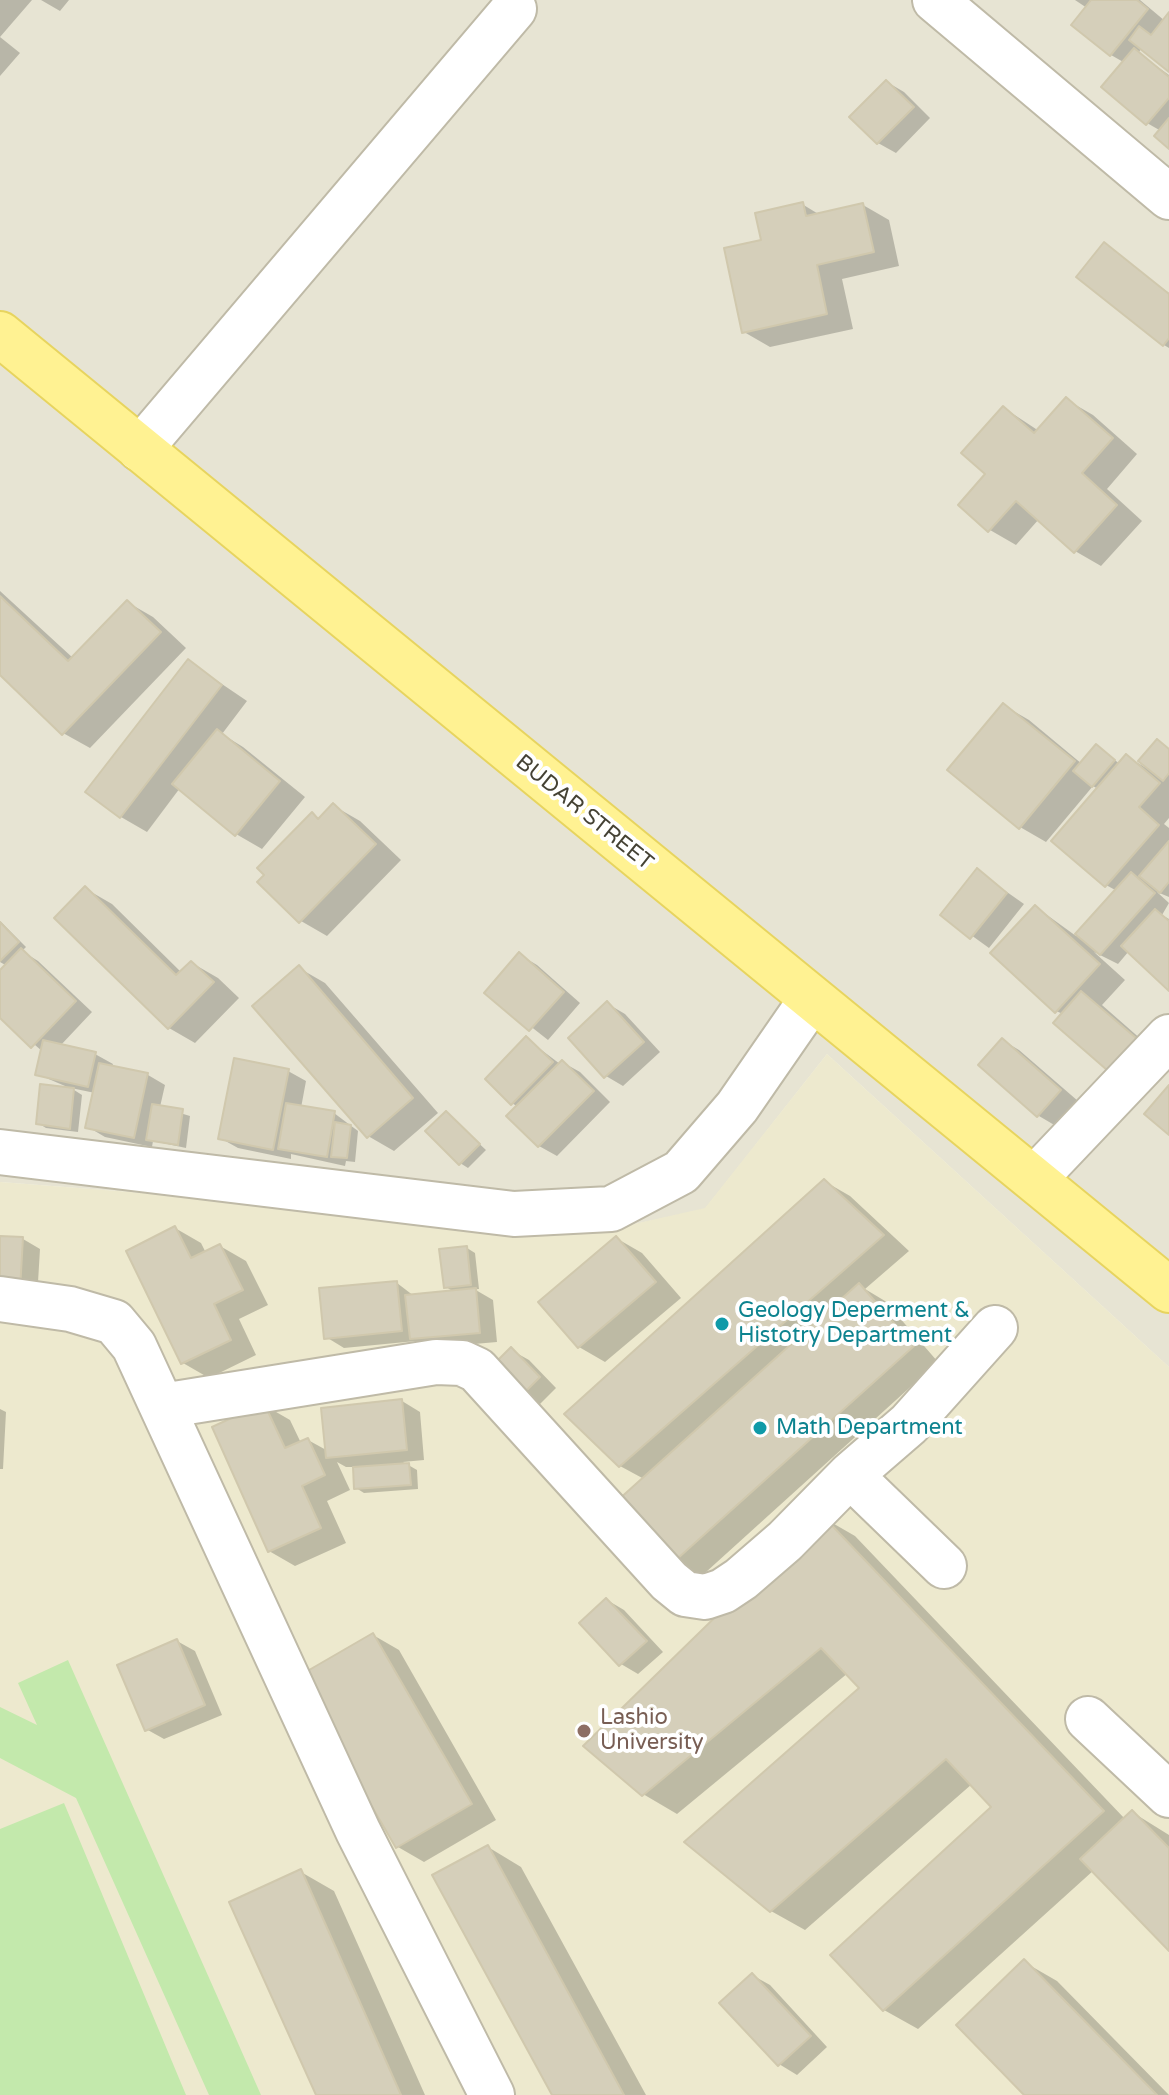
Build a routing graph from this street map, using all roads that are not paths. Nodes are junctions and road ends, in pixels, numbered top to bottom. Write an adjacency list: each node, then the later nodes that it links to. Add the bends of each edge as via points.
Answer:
1 (935, 0): 3 (street)
2 (514, 9): 5 (street)
3 (1169, 197)
4 (0, 334): 5 (main road, BUDAR STREET)
5 (140, 449): 6 (main road, BUDAR STREET)
6 (811, 1000): 8 (street, via 737,1107 681,1172 611,1209 514,1214); 9 (main road, BUDAR STREET)
7 (1169, 1037): 9 (street)
8 (9, 1147)
9 (1035, 1178): 10 (main road, BUDAR STREET)
10 (1169, 1290)
11 (0, 1299): 13 (street, via 70,1309 114,1322 134,1346)
12 (995, 1328): 14 (street, via 909,1424)
13 (162, 1406): 14 (street, via 436,1362 462,1363 477,1370 669,1581 685,1594 705,1597 741,1579); 18 (street, via 358,1831)
14 (850, 1475): 15 (street)
15 (944, 1566)
16 (1088, 1719): 17 (street)
17 (1169, 1795)
18 (492, 2095)

